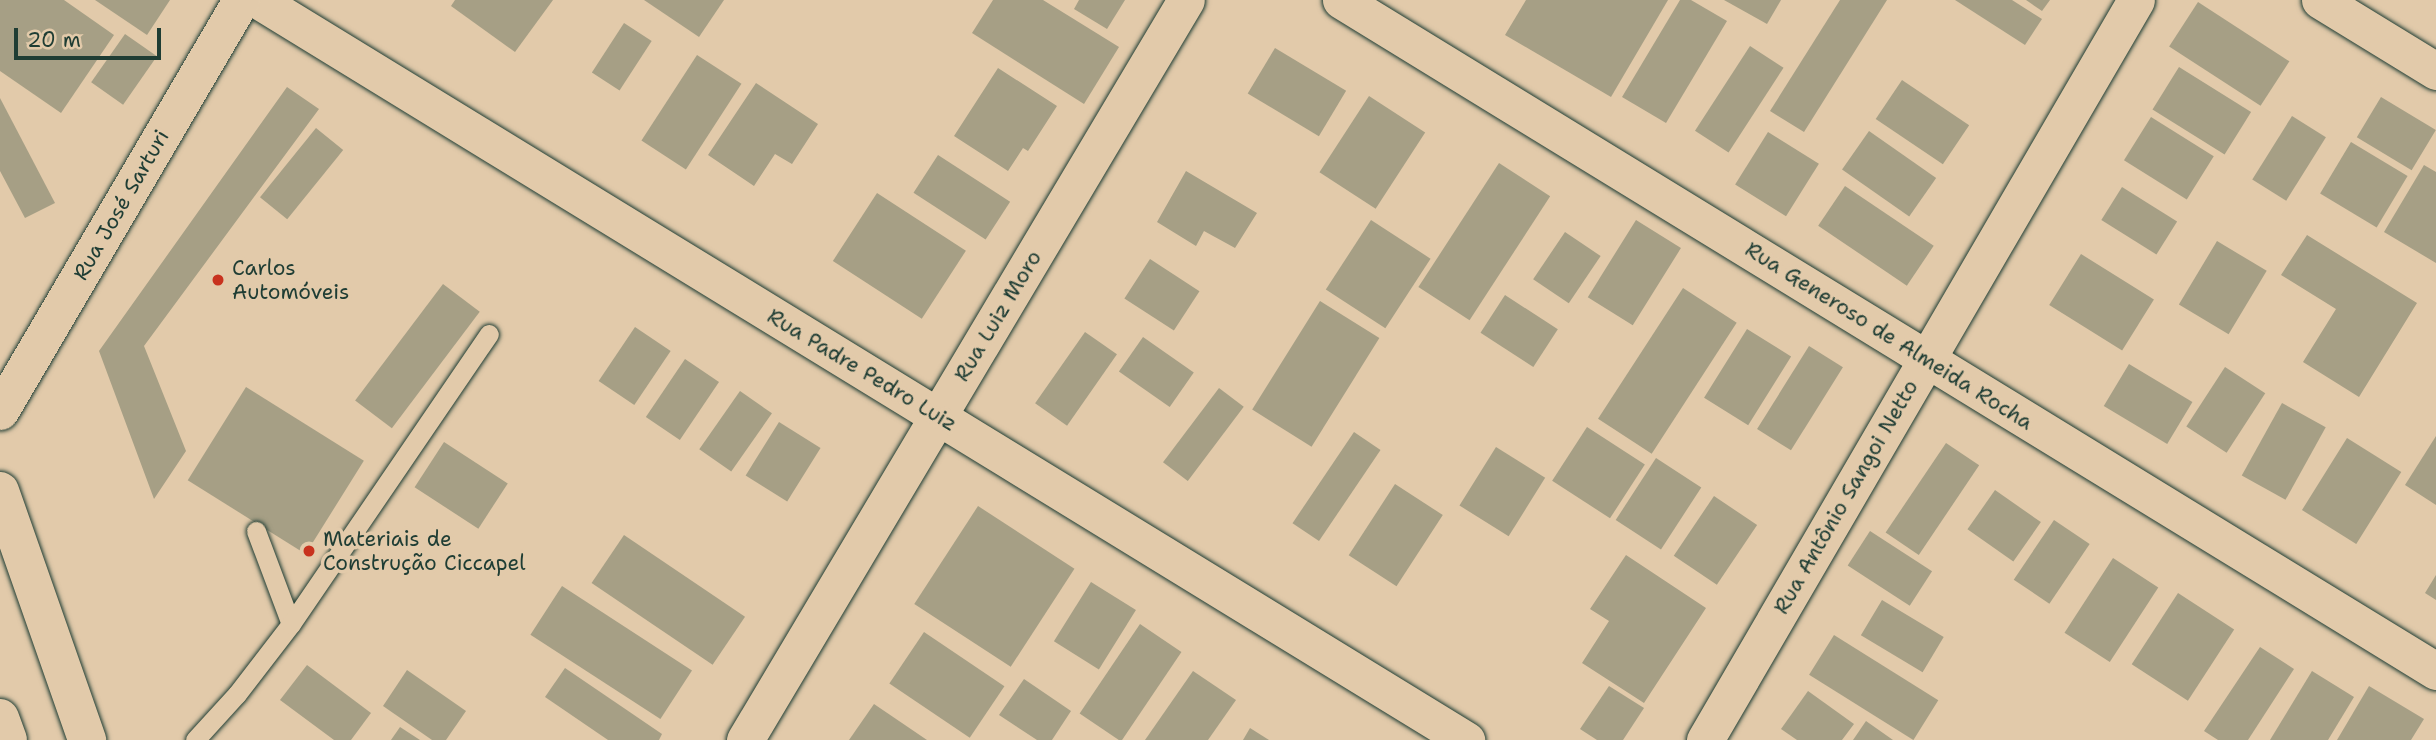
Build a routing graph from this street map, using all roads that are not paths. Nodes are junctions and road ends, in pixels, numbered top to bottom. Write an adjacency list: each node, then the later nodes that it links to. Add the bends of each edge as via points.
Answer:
1 (241, 0): 10 (street, Rua José Sarturi)
2 (258, 0): 11 (street, Rua Padre Pedro Luiz)
3 (1186, 0): 11 (street, Rua Luiz Moro)
4 (1341, 0): 9 (street, Rua Generoso de Almeida Rocha)
5 (2136, 0): 9 (street, Rua Antônio Sangoi Netto)
6 (2320, 0): 7 (street)
7 (2436, 71)
8 (489, 334): 14 (lane)
9 (1927, 359): 15 (street, Rua Generoso de Almeida Rocha); 22 (street, Rua Antônio Sangoi Netto)
10 (0, 411)
11 (938, 416): 20 (street, Rua Luiz Moro); 21 (street, Rua Padre Pedro Luiz)
12 (0, 491): 18 (highway)
13 (256, 531): 14 (lane)
14 (291, 624): 19 (lane)
15 (2436, 671)
16 (0, 718): 17 (highway)
17 (8, 740)
18 (87, 740)
19 (195, 740)
20 (745, 740)
21 (1466, 740)
22 (1704, 740)

